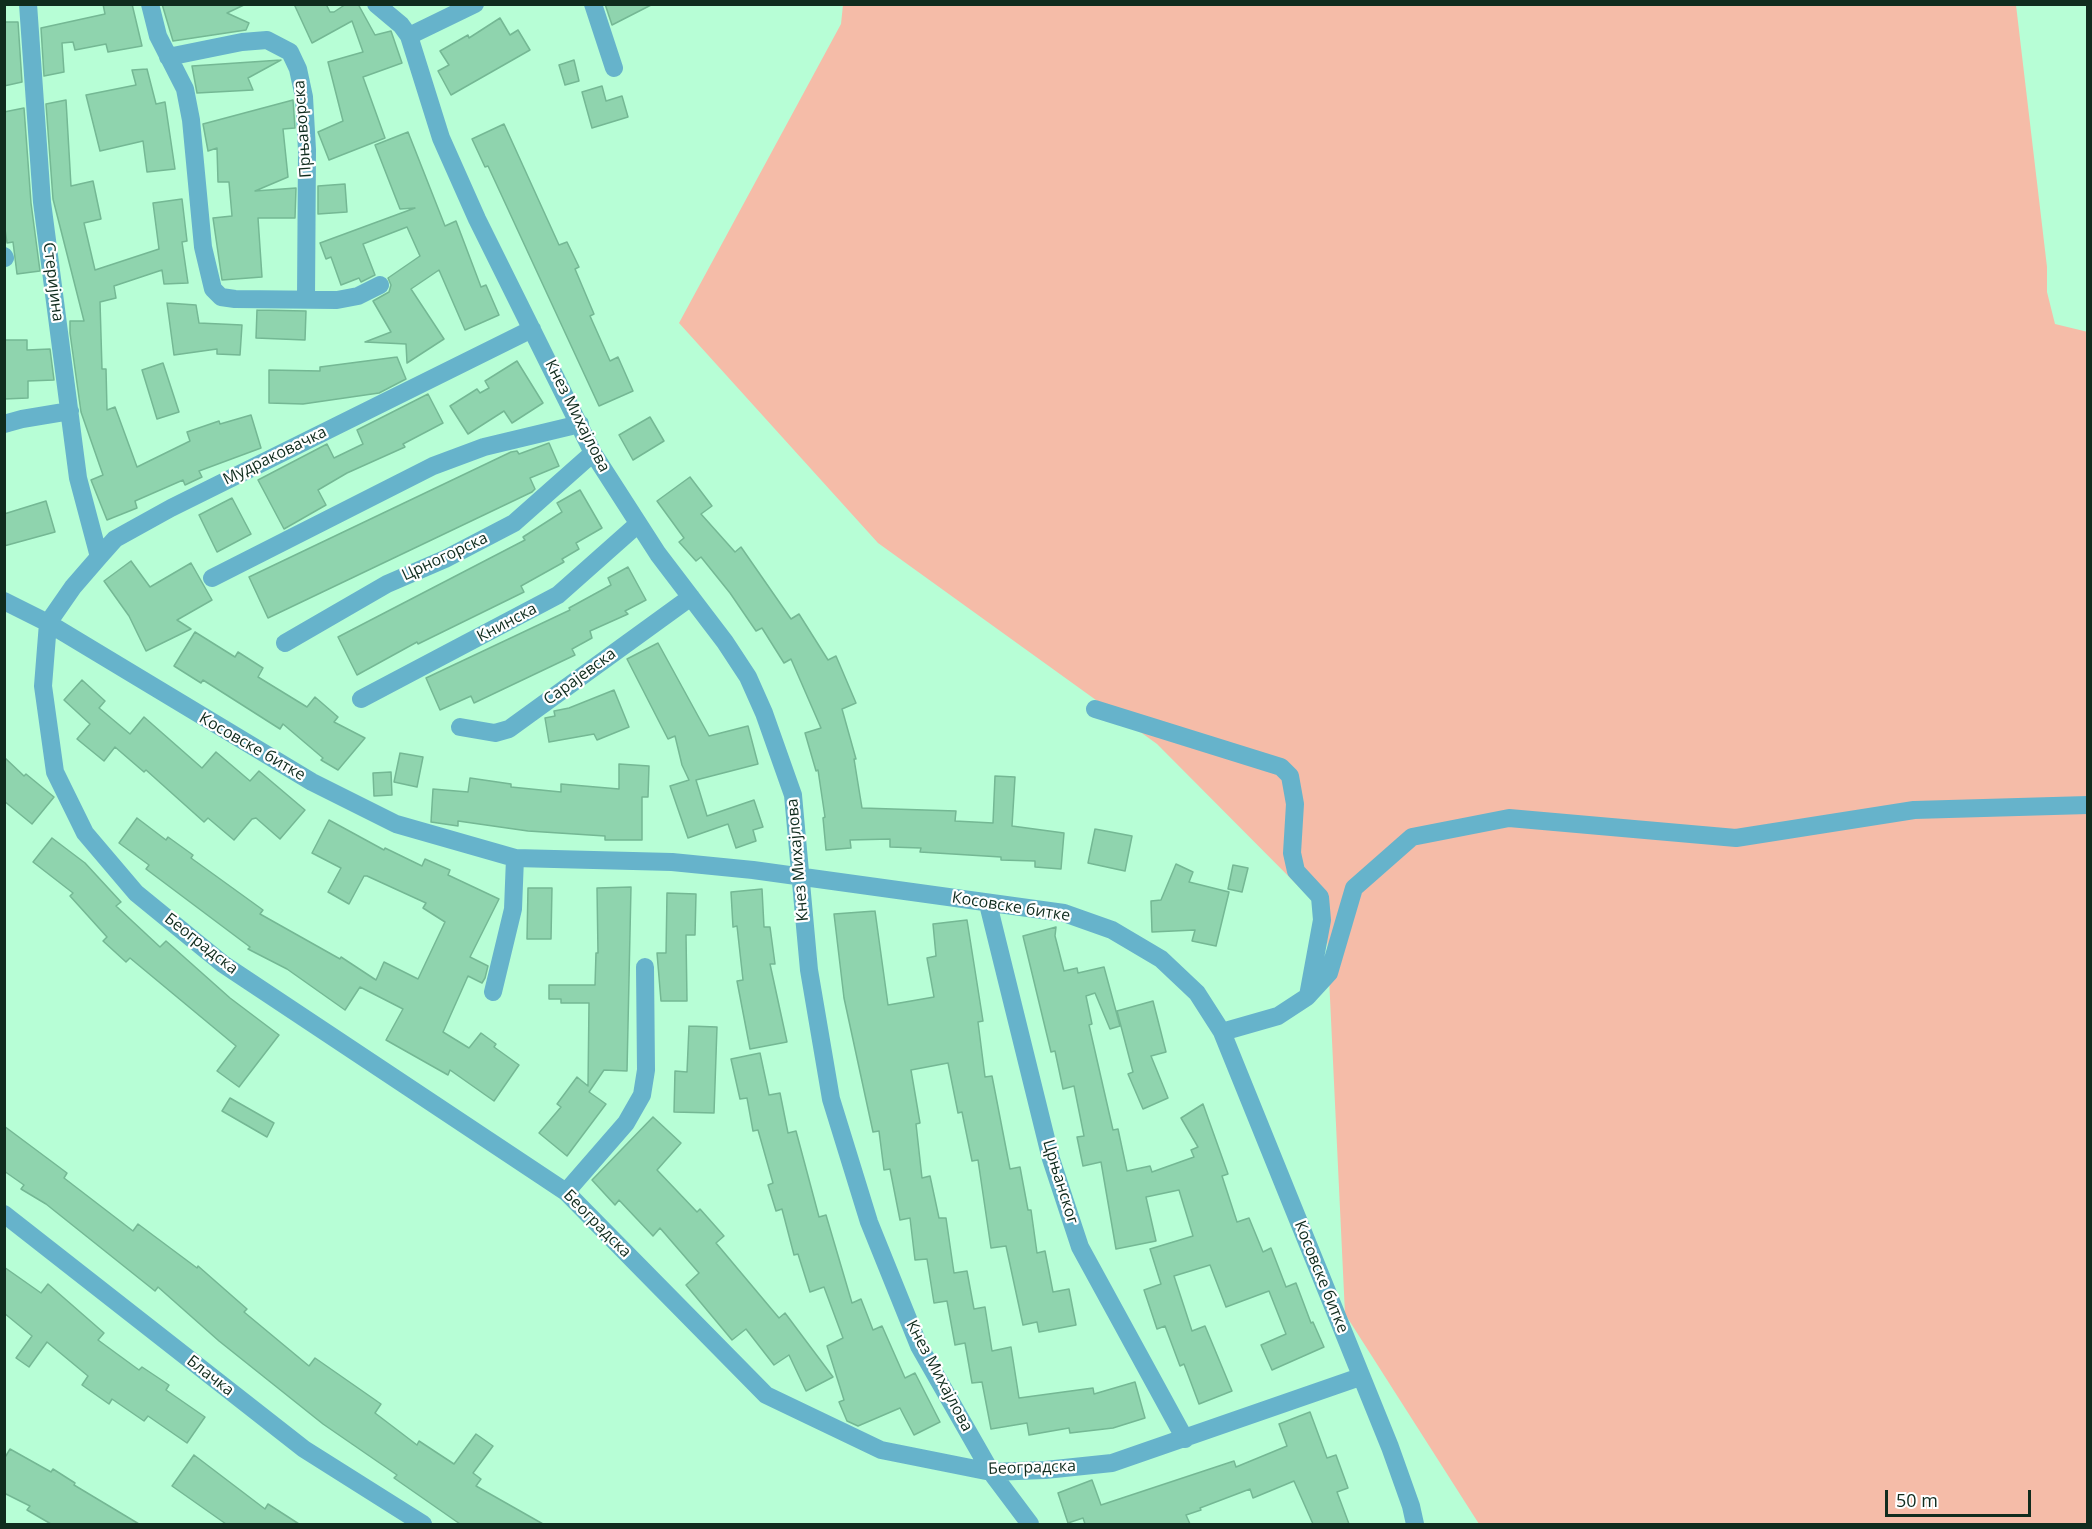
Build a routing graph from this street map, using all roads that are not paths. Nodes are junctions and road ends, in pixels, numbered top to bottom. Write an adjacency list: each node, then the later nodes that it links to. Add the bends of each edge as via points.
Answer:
1 (28, 4): 12 (street, Стеријина, via 42,202)
2 (150, 4): 7 (street)
3 (376, 4): 6 (street, Кнез Михајлова)
4 (475, 4): 6 (street)
5 (593, 4): 8 (street)
6 (409, 36): 11 (street, Кнез Михајлова, via 441,138)
7 (168, 57): 10 (street, via 177,69 187,100 203,247 213,289 221,297); 10 (street, Прњаворска, via 267,40 290,52 304,97 308,150)
8 (614, 68)
9 (380, 285): 10 (street, via 358,296 337,300)
10 (306, 298)
11 (532, 329): 14 (street, Кнез Михајлова); 17 (street, Мудраковачка, via 171,508 115,539)
12 (70, 411): 13 (street); 17 (street, Стеријина, via 78,478)
13 (4, 424)
14 (579, 424): 15 (street, Кнез Михајлова); 18 (street, via 484,447 433,466)
15 (593, 453): 16 (street, Кнез Михајлова); 22 (street, Црногорска, via 514,523 387,584)
16 (638, 524): 19 (street, Кнез Михајлова); 23 (street, Книнска, via 558,595)
17 (99, 557): 21 (street, Мудраковачка)
18 (212, 578)
19 (691, 597): 25 (street, Сарајевска, via 509,729 495,732); 28 (street, Кнез Михајлова, via 748,677 780,753 793,795)
20 (4, 601): 21 (street, Косовске битке)
21 (48, 623): 27 (street, Косовске битке, via 312,782 396,824); 34 (street, Београдска, via 43,686 55,772 85,833 136,893 223,964)
22 (285, 643)
23 (361, 699)
24 (1095, 709): 32 (street, via 1281,767 1290,776 1295,804 1292,853 1296,871 1320,897 1322,920)
25 (460, 727)
26 (2088, 805): 32 (street, via 1914,810 1736,838 1509,818 1412,837 1354,888 1329,973)
27 (515, 858): 28 (street, Косовске битке, via 672,862); 31 (street, via 513,909)
28 (800, 877): 29 (street, Косовске битке); 38 (street, Кнез Михајлова, via 809,970 831,1099 869,1222 918,1346)
29 (988, 904): 33 (street, Косовске битке, via 1064,913 1112,930 1161,958 1197,993); 37 (street, Црњанског, via 1052,1159 1080,1247)
30 (645, 967): 34 (street, via 642,1095 626,1124)
31 (493, 992)
32 (1307, 997): 33 (street, via 1278,1016)
33 (1222, 1032): 36 (street, Косовске битке)
34 (566, 1192): 38 (street, Београдска, via 765,1395 881,1450)
35 (4, 1214): 39 (street, Блачка, via 304,1449)
36 (1360, 1377): 37 (street, Београдска); 41 (street, Косовске битке, via 1394,1457)
37 (1185, 1439): 38 (street, Београдска, via 1112,1463)
38 (991, 1472): 40 (street, Кнез Михајлова)
39 (423, 1524)
40 (1030, 1524)
41 (1415, 1524)

